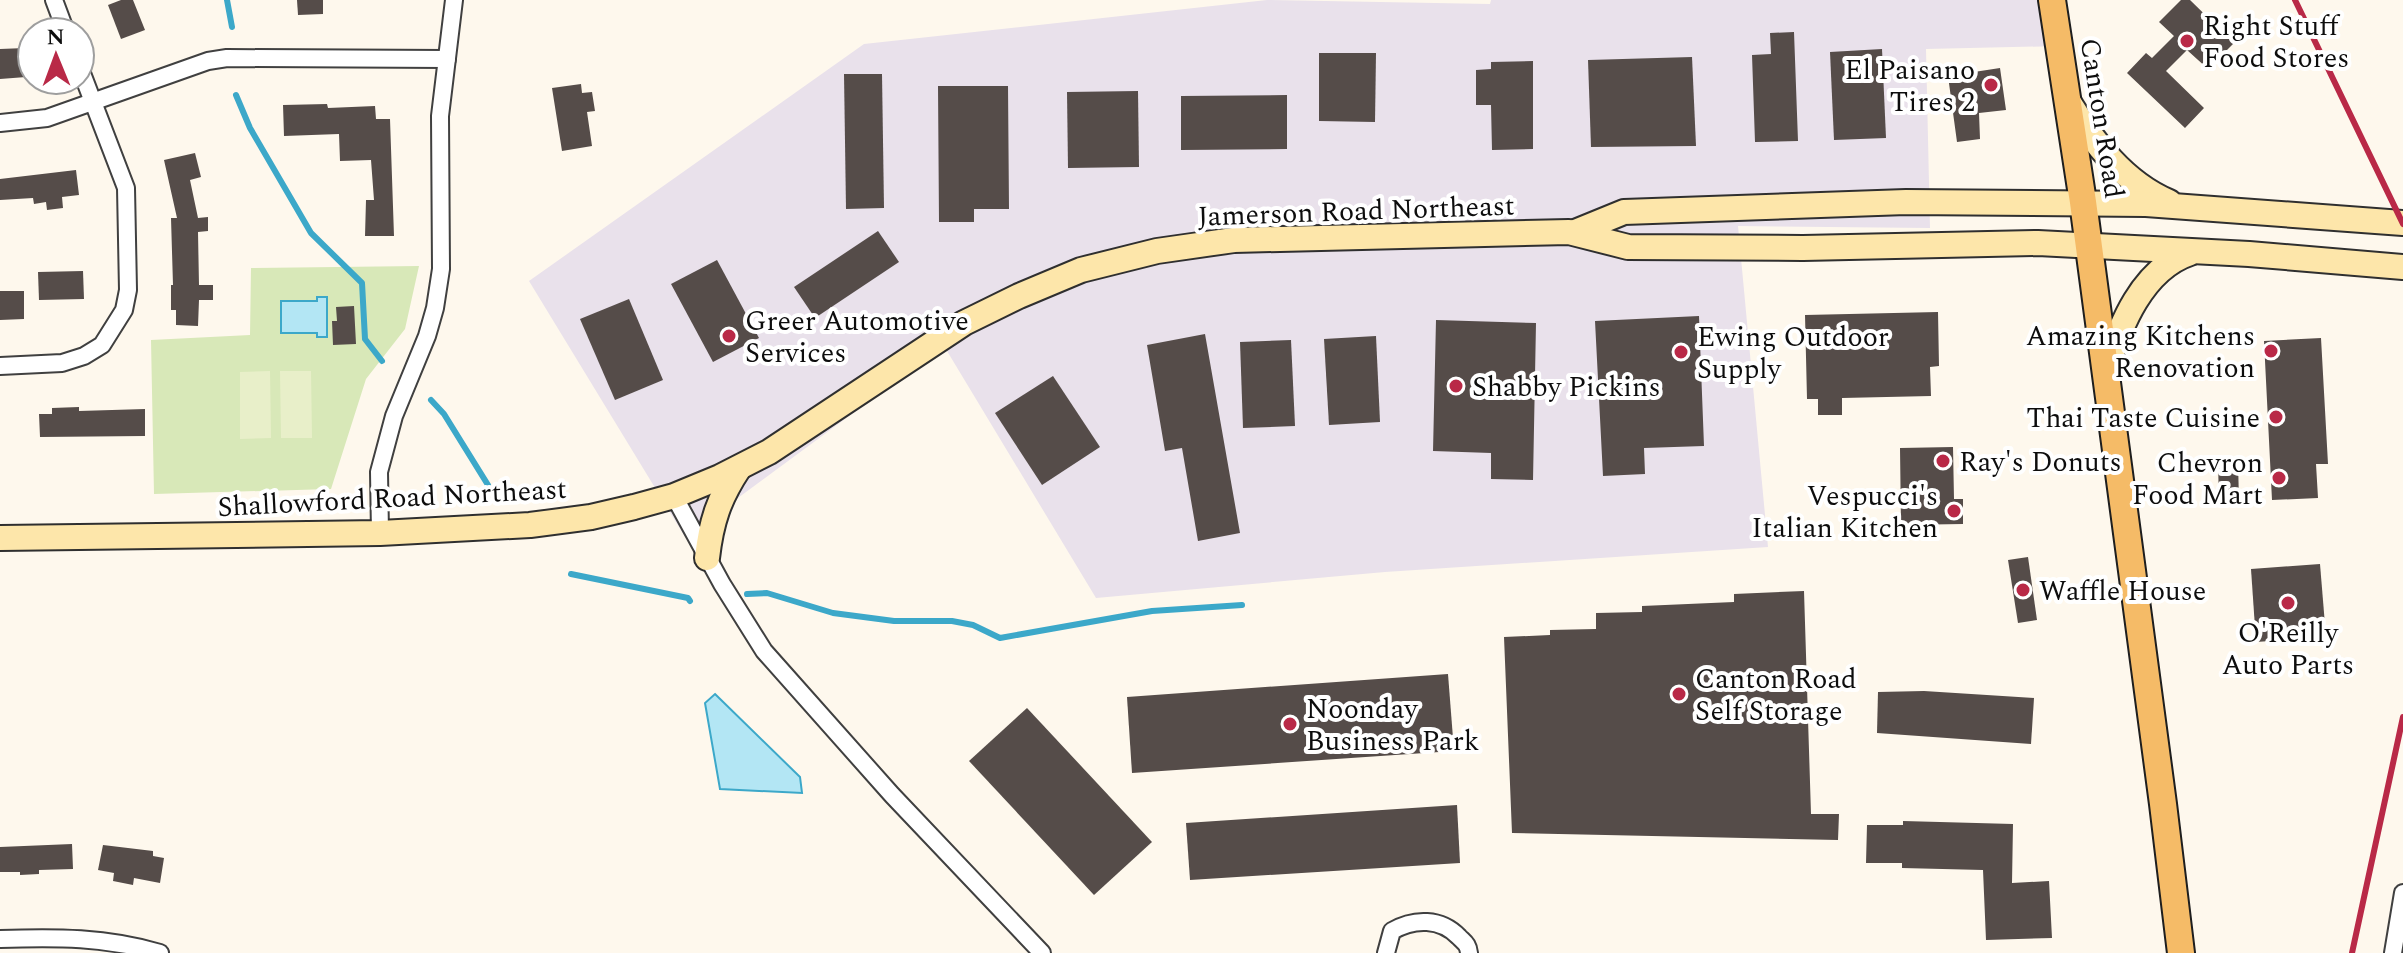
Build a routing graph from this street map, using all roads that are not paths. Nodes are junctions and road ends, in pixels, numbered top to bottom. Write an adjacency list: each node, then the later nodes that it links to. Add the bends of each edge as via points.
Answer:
1 (454, 0): 3 (street)
2 (2052, 0): 5 (main road, Canton Road)
3 (447, 59): 6 (street, via 227,58 186,67); 19 (street, via 440,116 439,282 427,336 394,416 379,472)
4 (90, 96): 6 (street)
5 (2068, 101): 8 (main road, Canton Road); 9 (street, via 2114,165)
6 (93, 103): 7 (street, via 39,120); 15 (street, via 126,188 124,310 102,345 84,356 62,363)
7 (0, 123)
8 (2083, 202): 9 (street, Jamerson Road Northeast); 11 (street, Jamerson Road Northeast, via 1624,212); 12 (main road, Canton Road)
9 (2179, 206): 10 (street, Jamerson Road Northeast)
10 (2403, 223)
11 (1575, 232): 12 (street, Jamerson Road Northeast, via 1628,247); 17 (street, Jamerson Road Northeast, via 1234,240 1157,251 1081,270 964,323)
12 (2089, 246): 13 (street, Jamerson Road Northeast); 16 (main road, Canton Road)
13 (2194, 252): 14 (street, Jamerson Road Northeast); 16 (street, via 2166,267 2137,299)
14 (2403, 267)
15 (0, 366)
16 (2106, 370): 28 (main road, Canton Road)
17 (740, 467): 18 (street, Jamerson Road Northeast); 21 (street, via 722,493)
18 (674, 496): 19 (street, Shallowford Road Northeast, via 591,517 530,525); 21 (street)
19 (380, 533): 20 (street, Shallowford Road Northeast)
20 (0, 538)
21 (707, 558): 25 (street, via 764,651)
22 (2403, 893): 29 (street)
23 (0, 939): 24 (street, via 70,937)
24 (160, 953)
25 (1042, 953)
26 (1386, 953): 27 (street, via 1392,931 1405,923 1429,922 1450,927)
27 (1469, 953)
28 (2181, 953)
29 (2393, 953)

